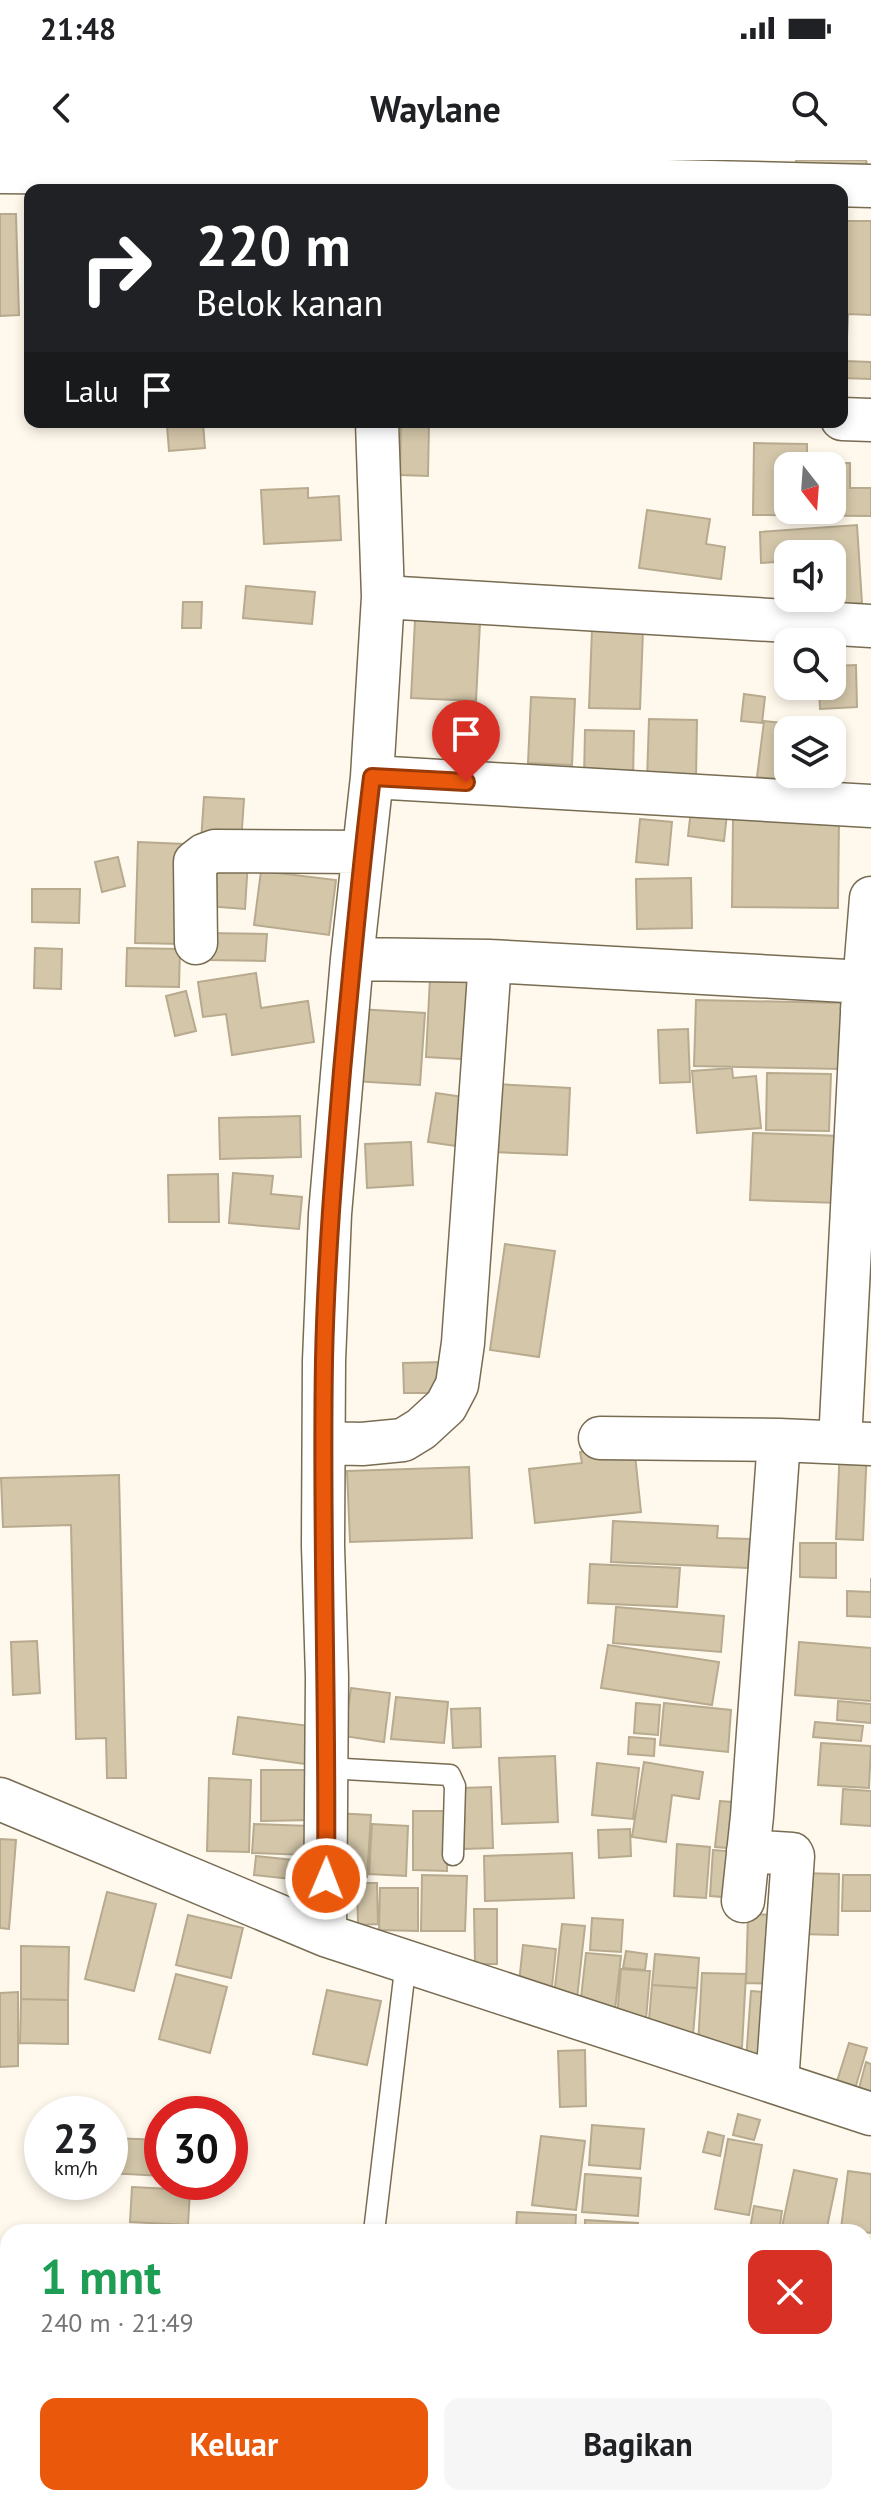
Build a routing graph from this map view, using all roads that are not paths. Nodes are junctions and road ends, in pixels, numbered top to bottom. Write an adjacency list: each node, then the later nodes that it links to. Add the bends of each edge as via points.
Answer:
1 (225, 168): 2 (street); 3 (street)
2 (0, 172)
3 (390, 183): 4 (street)
4 (550, 184)
5 (848, 186): 6 (street)
6 (871, 186)
7 (848, 419): 8 (street)
8 (871, 420)
9 (377, 428): 10 (street)
10 (383, 597): 11 (street); 12 (street)
11 (871, 626)
12 (372, 777): 13 (street); 14 (street)
13 (871, 806)
14 (362, 852): 16 (street, via 204,855 195,862); 17 (street)
15 (871, 898): 19 (street)
16 (196, 943)
17 (352, 959): 18 (street); 22 (street, via 330,1214)
18 (490, 961): 19 (street); 22 (street, via 457,1385 446,1406 403,1440)
19 (866, 1004): 23 (street)
20 (600, 1438): 21 (street)
21 (779, 1440): 23 (street); 26 (street)
22 (324, 1443): 24 (street)
23 (855, 1443)
24 (327, 1768): 27 (lane, via 450,1775 455,1786); 29 (street)
25 (0, 1799): 29 (street)
26 (748, 1851): 28 (street); 31 (street, via 793,1856)
27 (453, 1855)
28 (743, 1901)
29 (325, 1935): 30 (street)
30 (406, 1961): 31 (street); 33 (lane)
31 (777, 2083): 32 (street)
32 (871, 2114)
33 (375, 2224)

